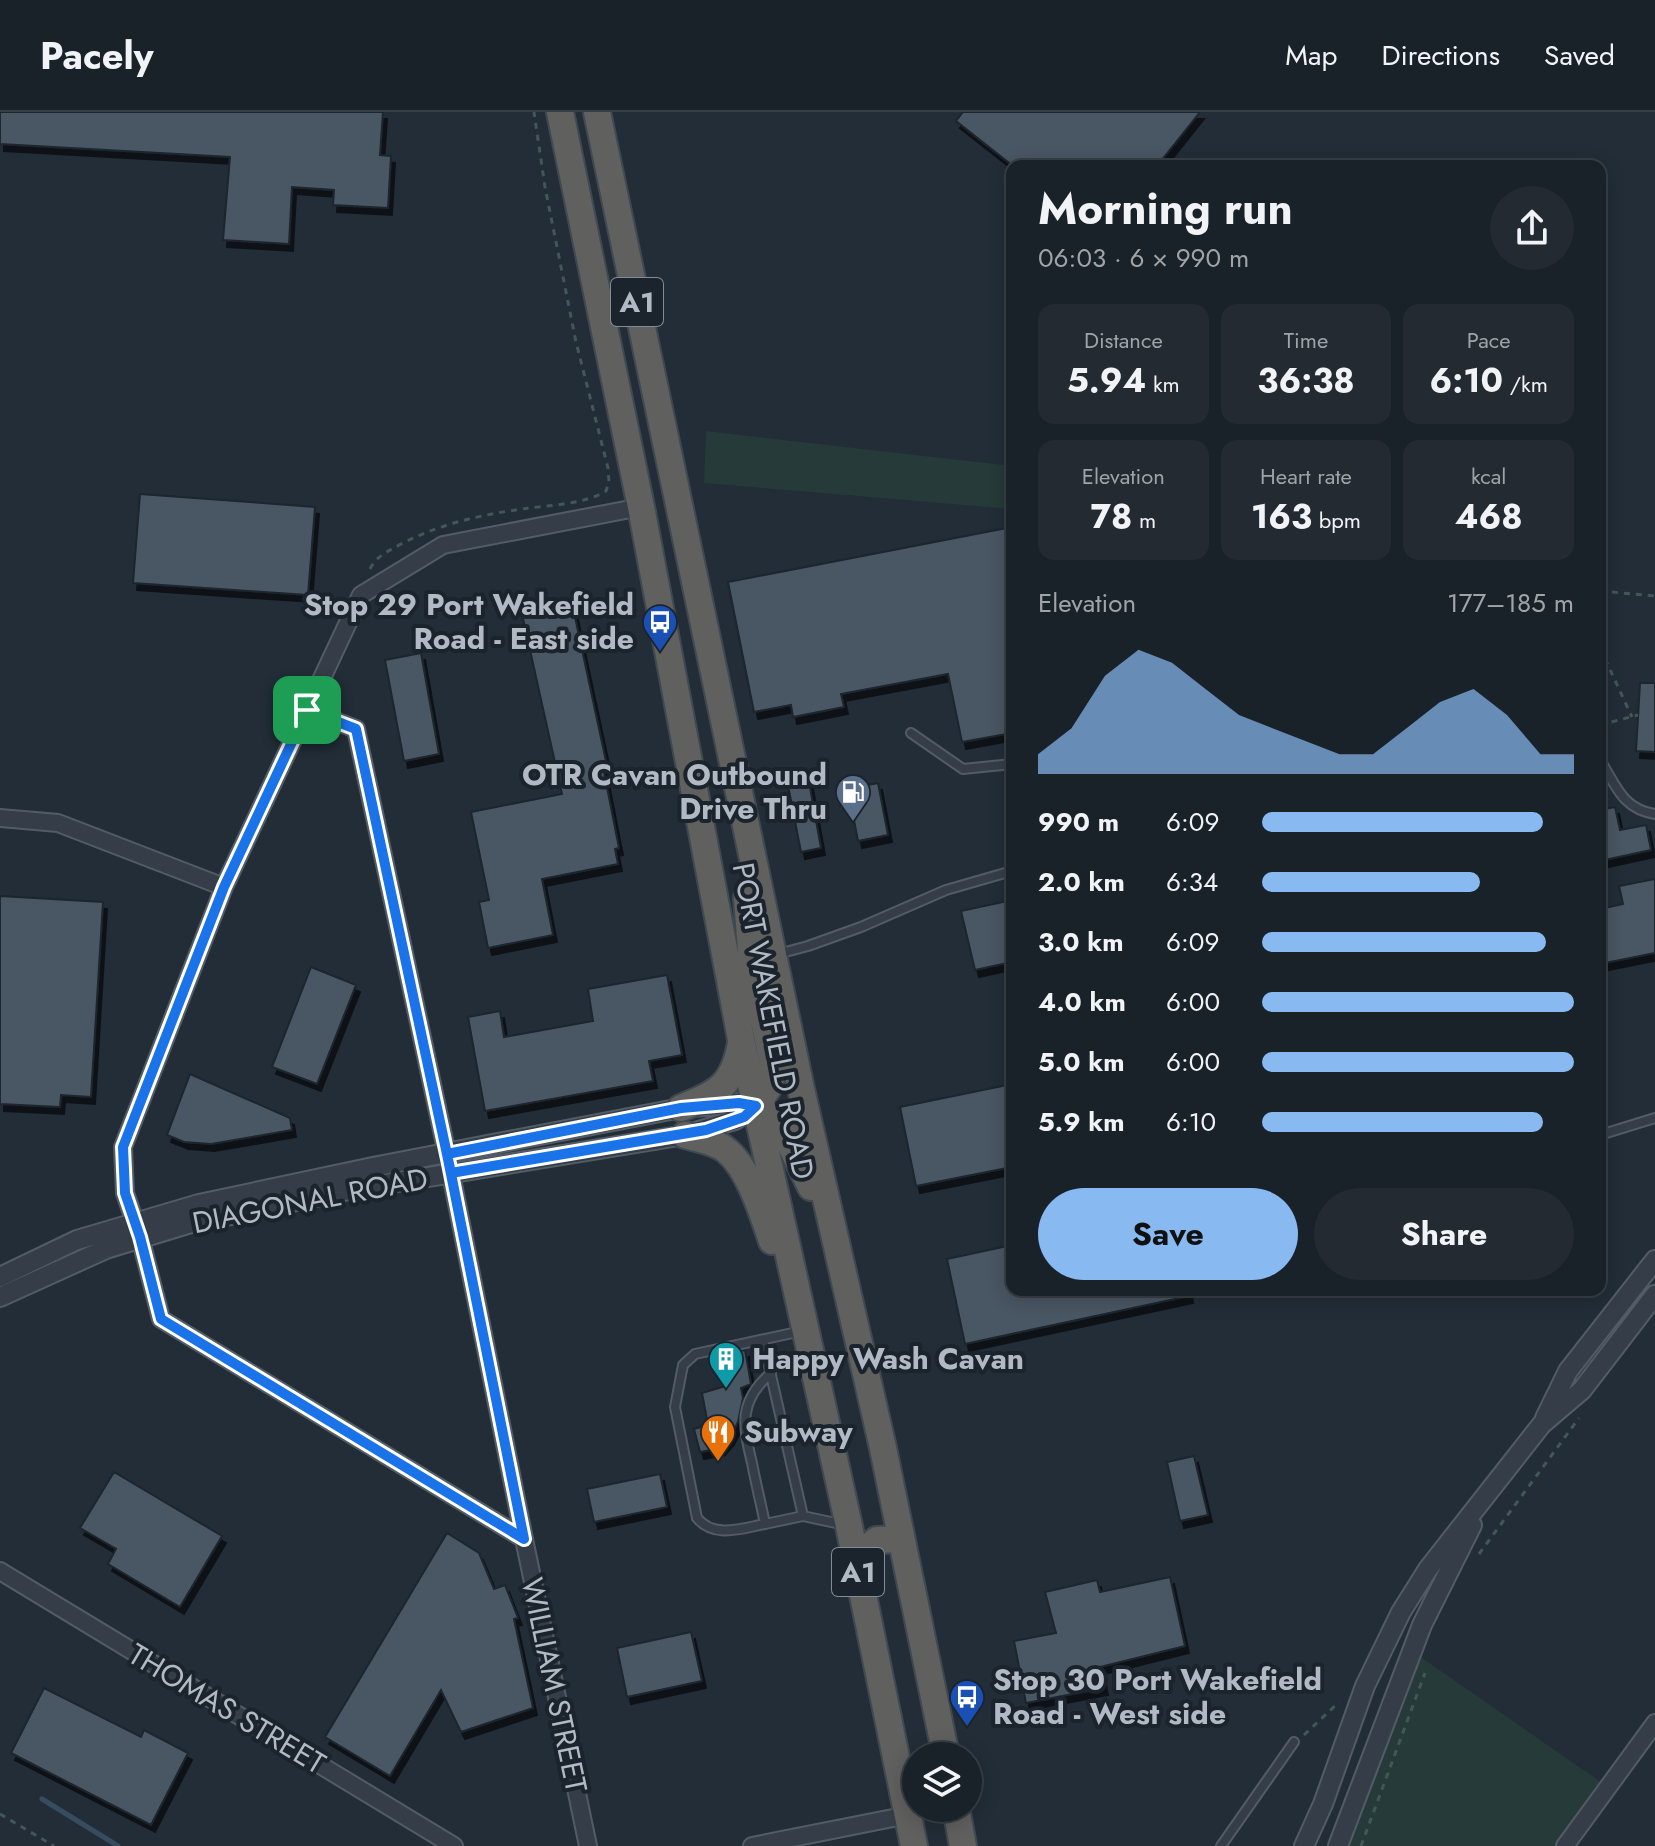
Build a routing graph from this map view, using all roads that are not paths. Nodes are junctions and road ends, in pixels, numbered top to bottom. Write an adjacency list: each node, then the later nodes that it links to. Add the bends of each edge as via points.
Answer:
1 (560, 112): 3 (highway, PORT WAKEFIELD ROAD / A1)
2 (598, 120): 3 (highway, via 594,214); 9 (highway, PORT WAKEFIELD ROAD / A1)
3 (582, 220): 4 (highway, PORT WAKEFIELD ROAD / A1)
4 (641, 507): 5 (street, via 443,545 361,595); 15 (highway, PORT WAKEFIELD ROAD / A1)
5 (307, 710): 13 (street); 21 (street, WILLIAM STREET, via 356,729)
6 (911, 733): 7 (lane, via 963,769)
7 (1006, 765)
8 (1606, 769): 10 (lane, via 1629,805)
9 (741, 802): 14 (highway, PORT WAKEFIELD ROAD / A1); 16 (highway, via 752,963 773,1063 770,1085)
10 (1655, 814)
11 (0, 818): 13 (street, via 58,823)
12 (1006, 873): 14 (lane)
13 (224, 887): 22 (street, via 123,1147 125,1193)
14 (773, 955): 23 (highway, PORT WAKEFIELD ROAD / A1)
15 (741, 1039): 16 (highway, PORT WAKEFIELD ROAD / A1); 17 (highway, via 737,1065 721,1089)
16 (756, 1106): 17 (street, DIAGONAL ROAD); 20 (street, DIAGONAL ROAD, via 744,1117); 23 (highway, via 780,1123); 28 (highway, PORT WAKEFIELD ROAD / A1)
17 (681, 1108): 21 (street, DIAGONAL ROAD)
18 (1655, 1118): 19 (lane)
19 (1606, 1133)
20 (685, 1135): 21 (street, DIAGONAL ROAD); 28 (highway, via 725,1149 744,1174)
21 (449, 1164): 22 (street, DIAGONAL ROAD, via 258,1209); 36 (street, WILLIAM STREET)
22 (137, 1229): 25 (street, DIAGONAL ROAD, via 77,1240); 27 (street, DIAGONAL ROAD); 36 (street, via 161,1319)
23 (834, 1240): 37 (highway, PORT WAKEFIELD ROAD / A1)
24 (1655, 1260): 31 (street, via 1568,1371)
25 (0, 1277)
26 (1655, 1295): 31 (street, via 1582,1390)
27 (0, 1297)
28 (806, 1330): 29 (lane); 35 (highway, PORT WAKEFIELD ROAD / A1)
29 (763, 1340): 30 (lane); 34 (lane, via 695,1354 683,1365 675,1407 700,1522 725,1531)
30 (771, 1373): 33 (lane); 34 (lane, via 750,1399 744,1428)
31 (1542, 1424): 32 (street)
32 (1481, 1504): 53 (street, via 1401,1612 1365,1686); 54 (street, via 1422,1625)
33 (803, 1516): 34 (lane); 35 (lane)
34 (765, 1524)
35 (849, 1526): 39 (highway, PORT WAKEFIELD ROAD / A1)
36 (524, 1539): 48 (street, WILLIAM STREET)
37 (901, 1539): 39 (highway, via 877,1540 870,1546); 41 (highway, PORT WAKEFIELD ROAD / A1)
38 (0, 1571): 47 (street, THOMAS STREET)
39 (865, 1605): 43 (highway, PORT WAKEFIELD ROAD / A1)
40 (1655, 1723): 55 (street)
41 (942, 1742)
42 (1294, 1742): 52 (lane)
43 (902, 1755)
44 (902, 1815): 49 (street)
45 (915, 1822): 50 (highway, PORT WAKEFIELD ROAD / A1)
46 (959, 1822): 51 (highway)
47 (454, 1846)
48 (588, 1846)
49 (752, 1846)
50 (914, 1846)
51 (963, 1846)
52 (1221, 1846)
53 (1304, 1846)
54 (1338, 1846)
55 (1565, 1846)

